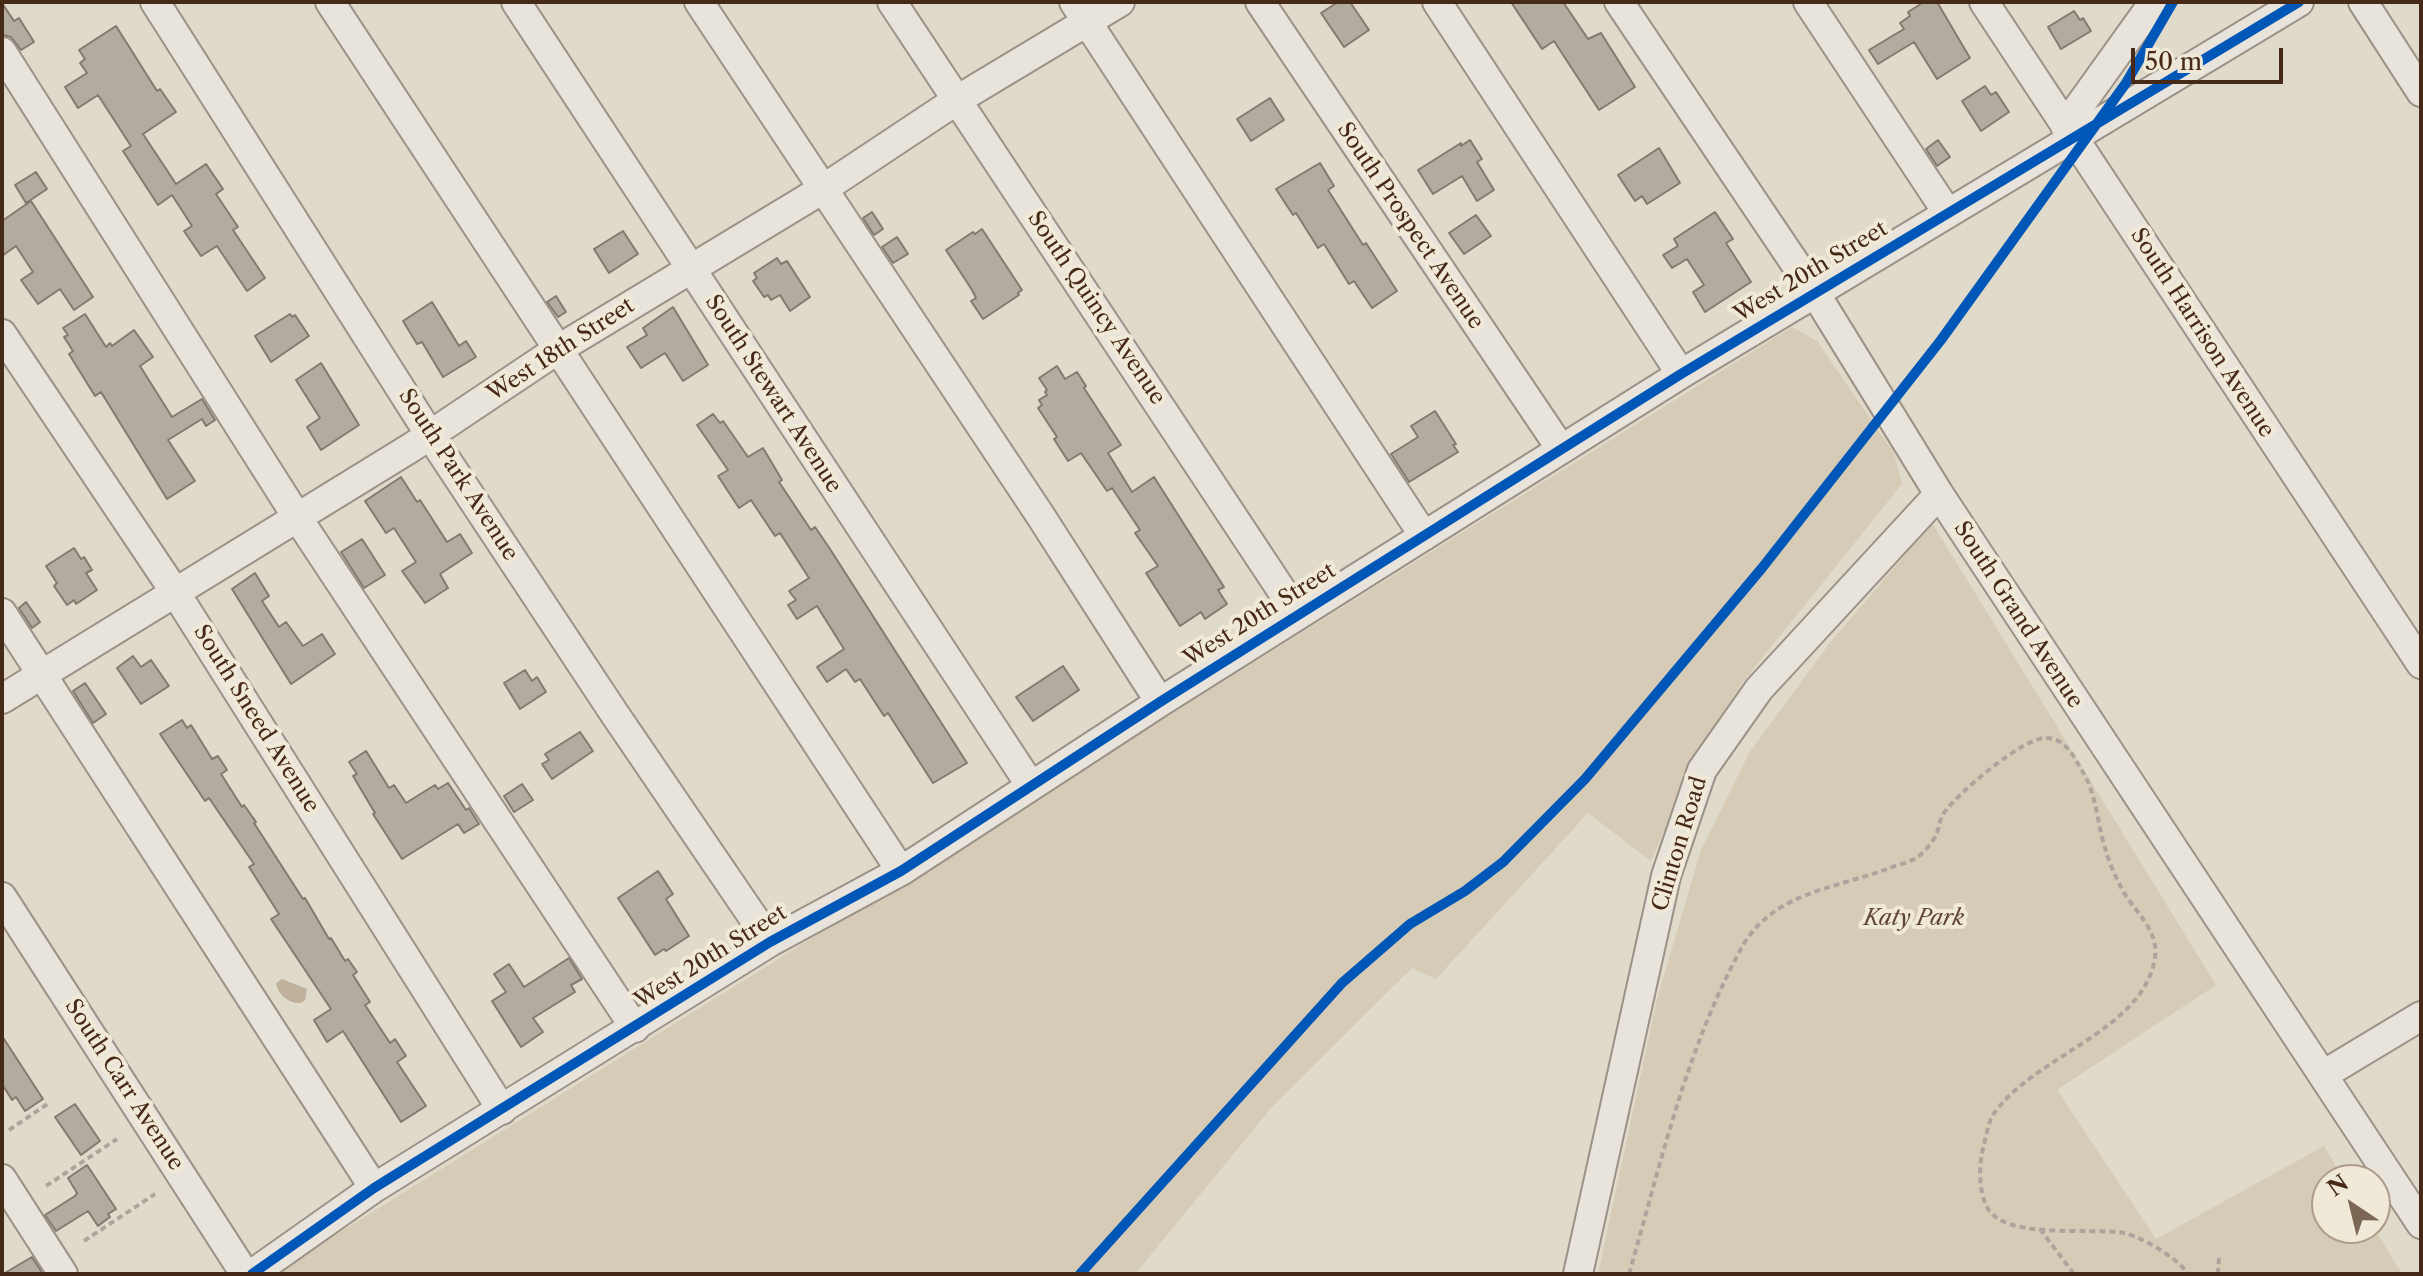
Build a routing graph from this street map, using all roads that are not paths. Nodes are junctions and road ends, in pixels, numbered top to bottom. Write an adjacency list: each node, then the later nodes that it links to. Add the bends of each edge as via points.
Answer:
1 (155, 2): 27 (street, South Park Avenue)
2 (330, 2): 25 (street)
3 (516, 2): 22 (street, South Stewart Avenue)
4 (699, 2): 20 (street)
5 (892, 2): 18 (street, South Quincy Avenue)
6 (1120, 2): 15 (street, West 18th Street)
7 (1260, 2): 28 (street, South Prospect Avenue)
8 (1437, 2): 26 (street)
9 (1619, 2): 23 (street, South Grand Avenue)
10 (1808, 2): 21 (street)
11 (1984, 2): 19 (street, South Harrison Avenue)
12 (2154, 2): 19 (street)
13 (2299, 2): 19 (street, West 20th Street)
14 (2363, 2): 17 (street)
15 (1080, 12): 18 (street, West 18th Street); 31 (street)
16 (2, 52): 30 (street)
17 (2421, 92)
18 (957, 100): 20 (street, West 18th Street); 34 (street, South Quincy Avenue)
19 (2069, 132): 21 (street, West 20th Street); 35 (street, South Harrison Avenue)
20 (823, 189): 22 (street, West 18th Street); 38 (street)
21 (1947, 212): 23 (street, West 20th Street)
22 (690, 268): 25 (street, West 18th Street); 39 (street, South Stewart Avenue)
23 (1815, 293): 26 (street, West 20th Street); 29 (street, South Grand Avenue)
24 (2, 334): 32 (street, South Sneed Avenue)
25 (557, 350): 27 (street, West 18th Street); 40 (street)
26 (1681, 374): 28 (street, West 20th Street)
27 (430, 435): 30 (street, West 18th Street); 42 (street, South Park Avenue)
28 (1561, 449): 31 (street, West 20th Street)
29 (1939, 494): 45 (street, South Grand Avenue); 53 (street, Clinton Road, via 1759,689 1702,770 1666,876)
30 (297, 517): 32 (street, West 18th Street); 44 (street)
31 (1424, 536): 34 (street, West 20th Street)
32 (175, 592): 36 (street, West 18th Street); 46 (street, South Sneed Avenue)
33 (2, 613): 36 (street)
34 (1298, 615): 38 (street, West 20th Street)
35 (2421, 664)
36 (42, 674): 37 (street, West 18th Street); 48 (street)
37 (2, 699)
38 (1160, 702): 39 (street, West 20th Street)
39 (1031, 786): 40 (street, West 20th Street)
40 (901, 871): 42 (street, West 20th Street)
41 (2, 897): 51 (street, South Carr Avenue)
42 (770, 942): 44 (street, West 20th Street)
43 (2421, 1016): 45 (street)
44 (635, 1028): 46 (street, West 20th Street)
45 (2323, 1075): 49 (street, South Grand Avenue)
46 (502, 1110): 48 (street, West 20th Street)
47 (2, 1179): 50 (street)
48 (374, 1188): 52 (street, West 20th Street)
49 (2421, 1224)
50 (63, 1274)
51 (245, 1274)
52 (252, 1274)
53 (1578, 1274)

